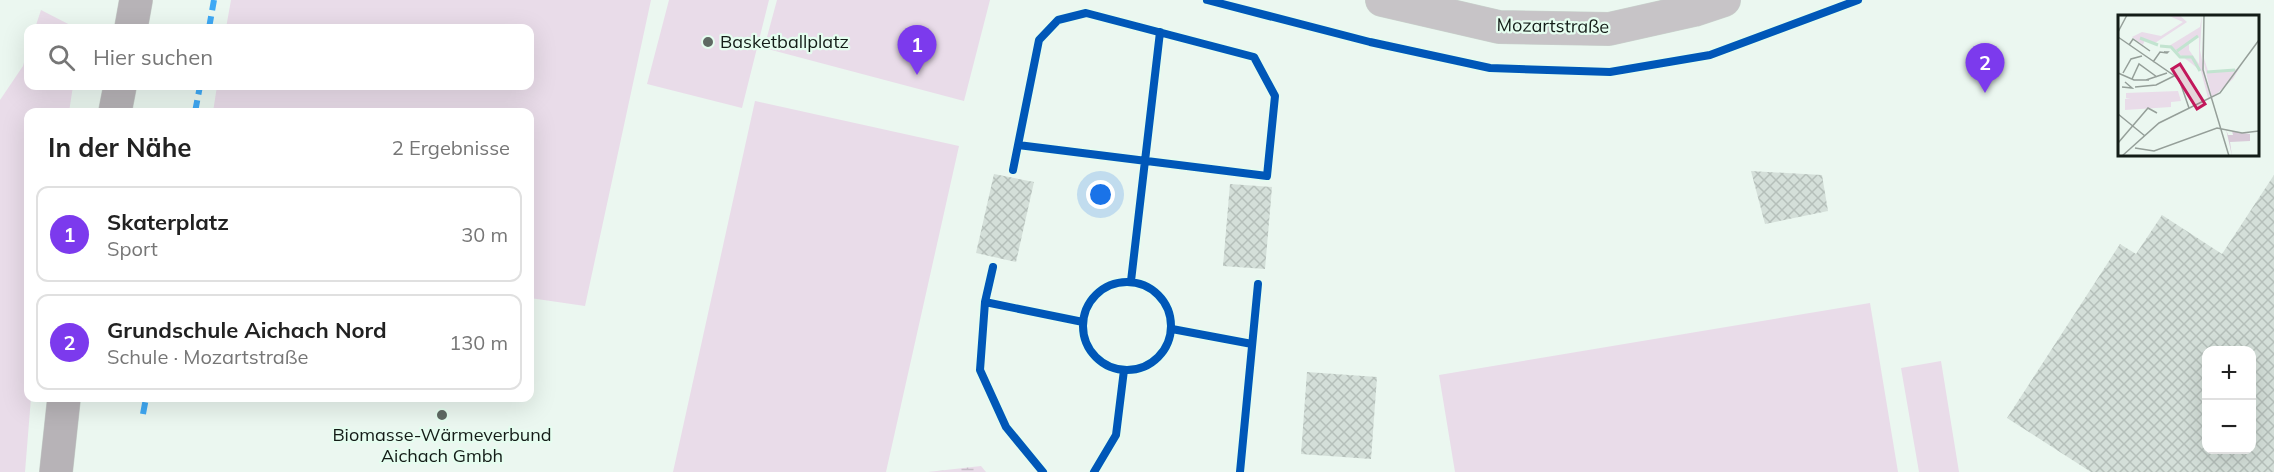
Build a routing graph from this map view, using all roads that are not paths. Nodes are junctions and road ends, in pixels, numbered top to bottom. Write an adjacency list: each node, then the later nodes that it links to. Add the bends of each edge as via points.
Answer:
1 (136, 0): 4 (main road)
2 (1382, 0): 3 (street, Mozartstraße, via 1499,27 1609,28)
3 (1724, 0)
4 (131, 24)
5 (119, 90): 6 (main road)
6 (116, 108)
7 (64, 402): 8 (main road)
8 (56, 472)

